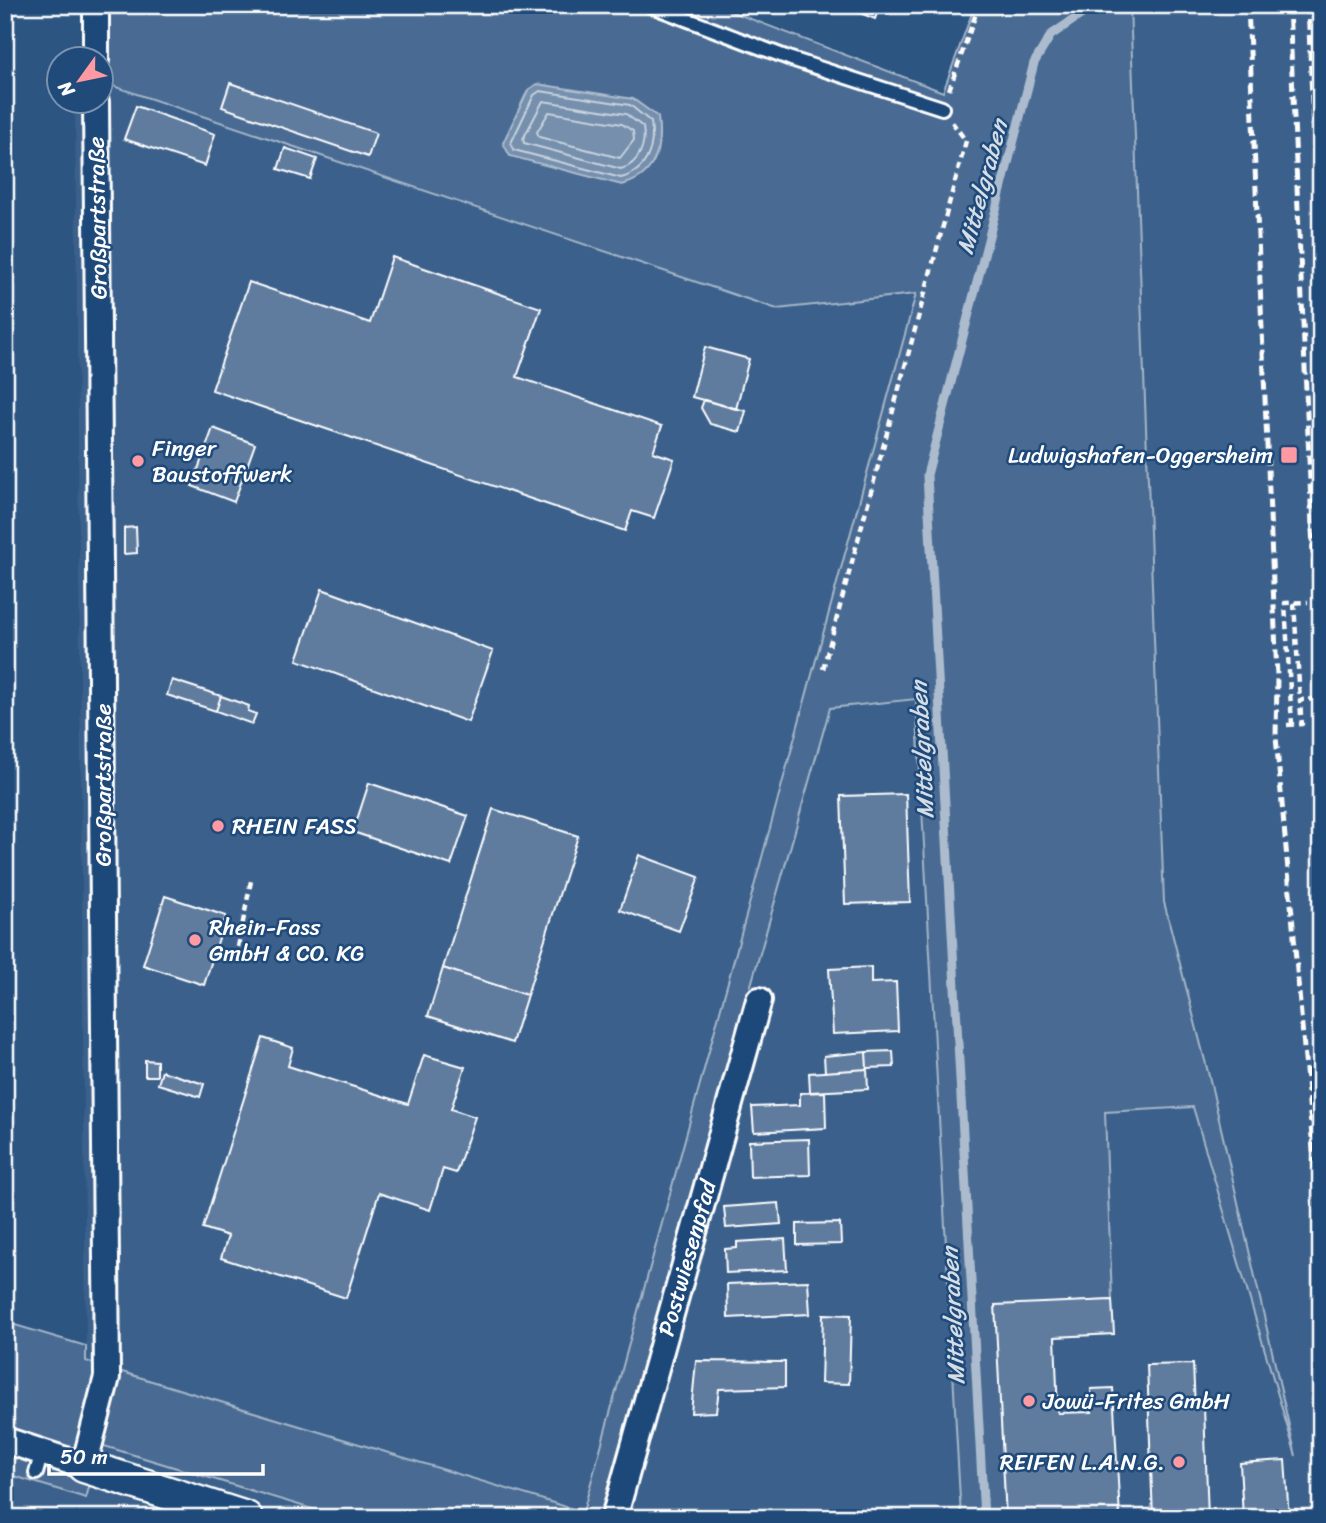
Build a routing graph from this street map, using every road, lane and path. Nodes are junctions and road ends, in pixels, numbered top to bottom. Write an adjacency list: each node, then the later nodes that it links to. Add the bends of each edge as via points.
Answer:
1 (96, 5): 4 (street)
2 (649, 5): 5 (lane)
3 (979, 5): 5 (path)
4 (96, 46)
5 (942, 108): 9 (path, via 966,141)
6 (96, 116): 16 (street, Großpartstraße, via 107,1377)
7 (1308, 602): 8 (path)
8 (1294, 603): 11 (path); 11 (path, bridge, via 1285,603 1290,725 1302,724)
9 (822, 669)
10 (1321, 699): 11 (path, bridge)
11 (1300, 700)
12 (251, 881): 13 (path)
13 (238, 947)
14 (759, 1000): 18 (street, Postwiesenpfad)
15 (5, 1440): 16 (street, via 39,1463)
16 (84, 1466): 17 (street)
17 (246, 1518)
18 (614, 1518)

